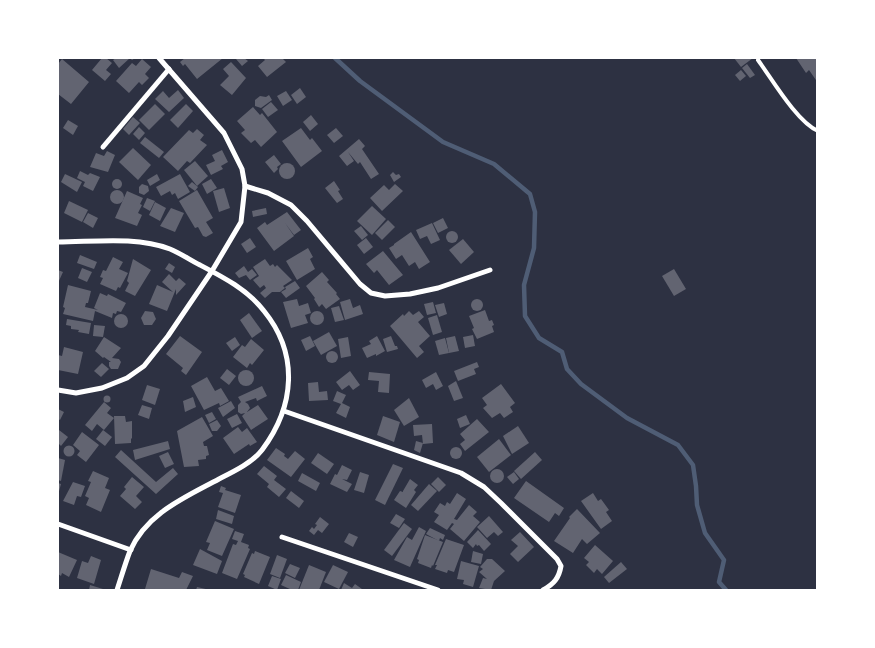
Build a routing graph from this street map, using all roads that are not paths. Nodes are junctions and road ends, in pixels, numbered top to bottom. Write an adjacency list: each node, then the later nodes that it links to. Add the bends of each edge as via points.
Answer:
1 (159, 58): 3 (street)
2 (758, 60): 4 (lane, via 810,128)
3 (169, 69): 5 (street); 6 (street, via 224,133 242,169)
4 (818, 131)
5 (104, 147)
6 (245, 186): 8 (street, via 291,205 360,284 372,293 385,296 410,294); 9 (street, via 240,222)
7 (58, 242): 9 (street, via 142,242 170,249)
8 (490, 270)
9 (212, 271): 10 (street, via 144,366 127,378 102,388 76,393); 11 (street, via 264,310 281,337 289,385)
10 (58, 390)
11 (284, 411): 14 (street, via 261,452 239,469 165,508 142,530); 17 (street, via 461,473 484,487 561,566 553,585)
12 (58, 524): 14 (street)
13 (282, 538): 16 (street)
14 (131, 550): 15 (street)
15 (117, 590)
16 (438, 590)
17 (543, 590)

